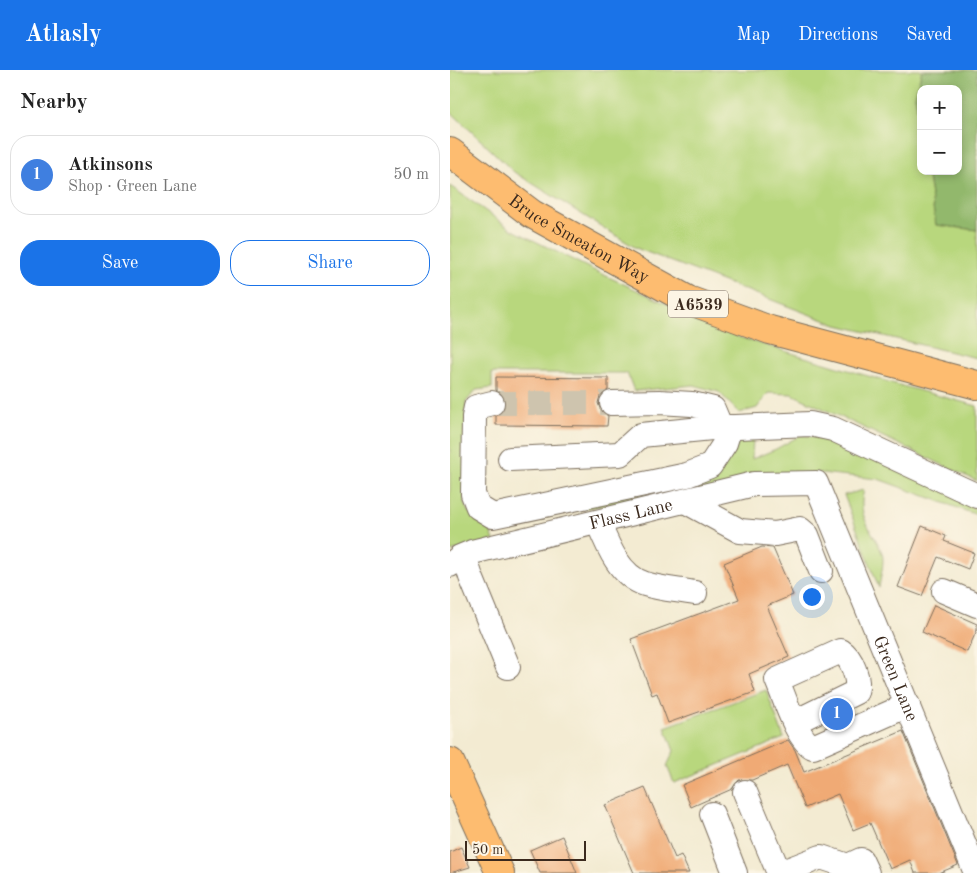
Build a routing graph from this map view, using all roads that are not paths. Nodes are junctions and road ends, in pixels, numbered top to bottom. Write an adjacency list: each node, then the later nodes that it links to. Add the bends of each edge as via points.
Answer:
1 (451, 152): 2 (main road, Bruce Smeaton Way / A6539, via 532,214 688,300 770,330)
2 (977, 385)
3 (492, 402): 5 (street, via 476,407 473,494 478,507 493,516 687,475 710,466)
4 (612, 403): 5 (street, via 692,404 713,410)
5 (734, 427): 6 (street, via 641,436 620,454); 8 (street, via 810,424 833,429)
6 (510, 459)
7 (816, 483): 9 (street, Flass Lane, via 754,484); 17 (street, Green Lane)
8 (977, 496)
9 (685, 500): 10 (street, Flass Lane); 12 (street, via 740,531 775,534 800,529 807,535)
10 (598, 522): 11 (street, Flass Lane); 14 (street, via 612,556 644,584)
11 (457, 560): 16 (street, via 471,577)
12 (821, 571)
13 (944, 591): 15 (street)
14 (695, 594)
15 (975, 598)
16 (508, 667)
17 (908, 705): 18 (street, via 812,747 802,739); 26 (street, Green Lane)
18 (795, 722)
19 (450, 762): 22 (main road)
20 (745, 792): 24 (street)
21 (712, 814): 23 (street)
22 (494, 871)
23 (735, 873)
24 (779, 873): 25 (street, via 821,857 848,866 861,860)
25 (867, 873)
26 (976, 873)

